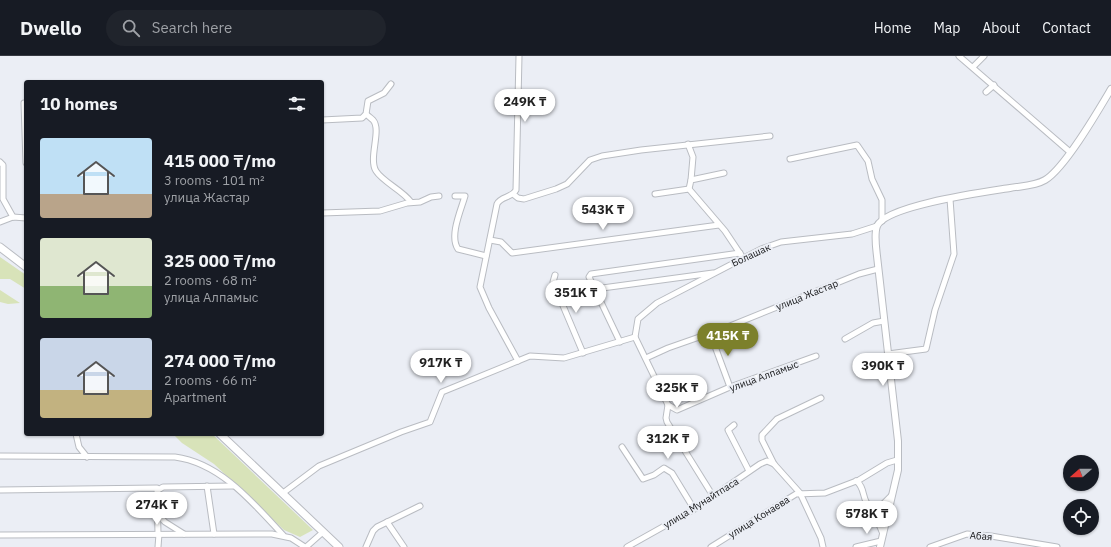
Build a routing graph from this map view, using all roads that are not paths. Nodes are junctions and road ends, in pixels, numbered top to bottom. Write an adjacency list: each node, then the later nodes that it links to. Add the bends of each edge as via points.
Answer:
1 (518, 56): 19 (street, via 516,190)
2 (960, 56): 4 (street)
3 (984, 56): 4 (street)
4 (973, 67): 6 (street)
5 (391, 84): 9 (street, via 384,93 368,101)
6 (994, 85): 8 (street); 13 (street)
7 (1111, 89): 13 (street)
8 (986, 92)
9 (366, 114): 10 (street, via 362,118); 24 (street, via 373,119 376,128 374,166 377,172)
10 (324, 120)
11 (770, 136): 12 (street)
12 (688, 144): 17 (street, via 693,157); 19 (street, via 602,156 590,160 567,184 556,189 524,199)
13 (1070, 152): 23 (street, via 1045,180)
14 (790, 159): 29 (street, via 857,145 868,161 872,179 882,200)
15 (4, 164): 26 (street, via 3,199)
16 (724, 173): 17 (street)
17 (691, 180): 18 (street)
18 (689, 189): 20 (street); 30 (street)
19 (513, 194): 31 (street, via 499,200 497,204)
20 (655, 194)
21 (439, 196): 24 (street)
22 (455, 196): 34 (street, via 464,196 455,232 455,244 458,249)
23 (950, 199): 29 (street, via 896,212); 46 (street, via 954,254 935,310 926,349)
24 (411, 202): 25 (street, via 380,211)
25 (324, 213)
26 (13, 217): 27 (street); 28 (street)
27 (24, 218)
28 (0, 222)
29 (880, 223): 33 (street, Болашак, via 852,234 781,242); 36 (street, via 876,245)
30 (719, 225): 31 (street, via 512,253 501,242); 33 (street)
31 (490, 240): 34 (street)
32 (0, 247): 35 (main road)
33 (741, 255): 37 (street, Болашак); 39 (street, via 595,273 589,277)
34 (486, 256): 49 (street, via 480,290)
35 (24, 265)
36 (878, 269): 40 (street); 41 (street, улица Жастар, via 859,274)
37 (716, 273): 39 (street); 42 (street, Болашак, via 657,303 638,319)
38 (555, 275): 45 (street, via 553,282)
39 (595, 289): 44 (street)
40 (884, 321): 43 (street, via 873,323); 46 (street)
41 (710, 333): 48 (street, улица Жастар); 50 (street)
42 (635, 336): 44 (street); 48 (street)
43 (845, 339)
44 (620, 342): 45 (street)
45 (583, 353): 49 (street, via 564,358 530,356)
46 (888, 354): 59 (street, via 895,405)
47 (816, 356): 50 (street, улица Алпамыс)
48 (646, 358): 52 (street)
49 (518, 361): 68 (street, via 442,392 430,422 320,466)
50 (730, 387): 52 (street, улица Алпамыс, via 677,410)
51 (821, 398): 60 (street, via 777,420 762,435)
52 (668, 405): 71 (street, via 667,422)
53 (734, 425): 61 (street, via 728,430)
54 (76, 436): 58 (street, via 79,447)
55 (222, 436): 68 (main road)
56 (622, 447): 75 (street, via 643,479 664,468 668,469)
57 (0, 456): 58 (street)
58 (87, 457): 64 (street, via 190,459 210,468)
59 (897, 460): 62 (street, улица Конаева); 70 (street, via 898,470)
60 (774, 464): 61 (street, улица Мунайтпаса, via 764,462); 69 (street)
61 (749, 471): 71 (street, улица Мунайтпаса)
62 (856, 481): 69 (street, улица Конаева, via 820,495); 74 (street, via 861,485 865,501)
63 (207, 486): 64 (street); 66 (street); 81 (street)
64 (234, 486): 84 (street)
65 (143, 488): 66 (street); 67 (street); 72 (street, via 152,490)
66 (159, 488): 72 (street)
67 (0, 490)
68 (283, 493): 78 (main road)
69 (800, 493): 92 (street, улица Конаева, via 774,506); 93 (street)
70 (892, 495): 74 (street, via 880,507); 82 (street)
71 (714, 496): 75 (street, улица Мунайтпаса)
72 (158, 498): 76 (street)
73 (420, 506): 77 (street)
74 (872, 508): 82 (street)
75 (694, 509): 91 (street, улица Мунайтпаса)
76 (158, 515): 79 (street); 80 (street)
77 (387, 522): 89 (street, via 373,531); 90 (street)
78 (323, 532): 87 (street); 88 (main road)
79 (158, 534): 80 (street); 83 (street); 86 (street)
80 (185, 534): 81 (street)
81 (214, 534): 84 (street)
82 (883, 534): 85 (street)
83 (0, 535)
84 (283, 535): 87 (street)
85 (881, 544): 94 (street)
86 (158, 547)
87 (305, 547)
88 (339, 547)
89 (366, 547)
90 (404, 547)
91 (627, 547)
92 (711, 547)
93 (823, 547)
94 (856, 547)
95 (930, 547): 96 (street, Абая, via 967,534)
96 (1058, 547)

